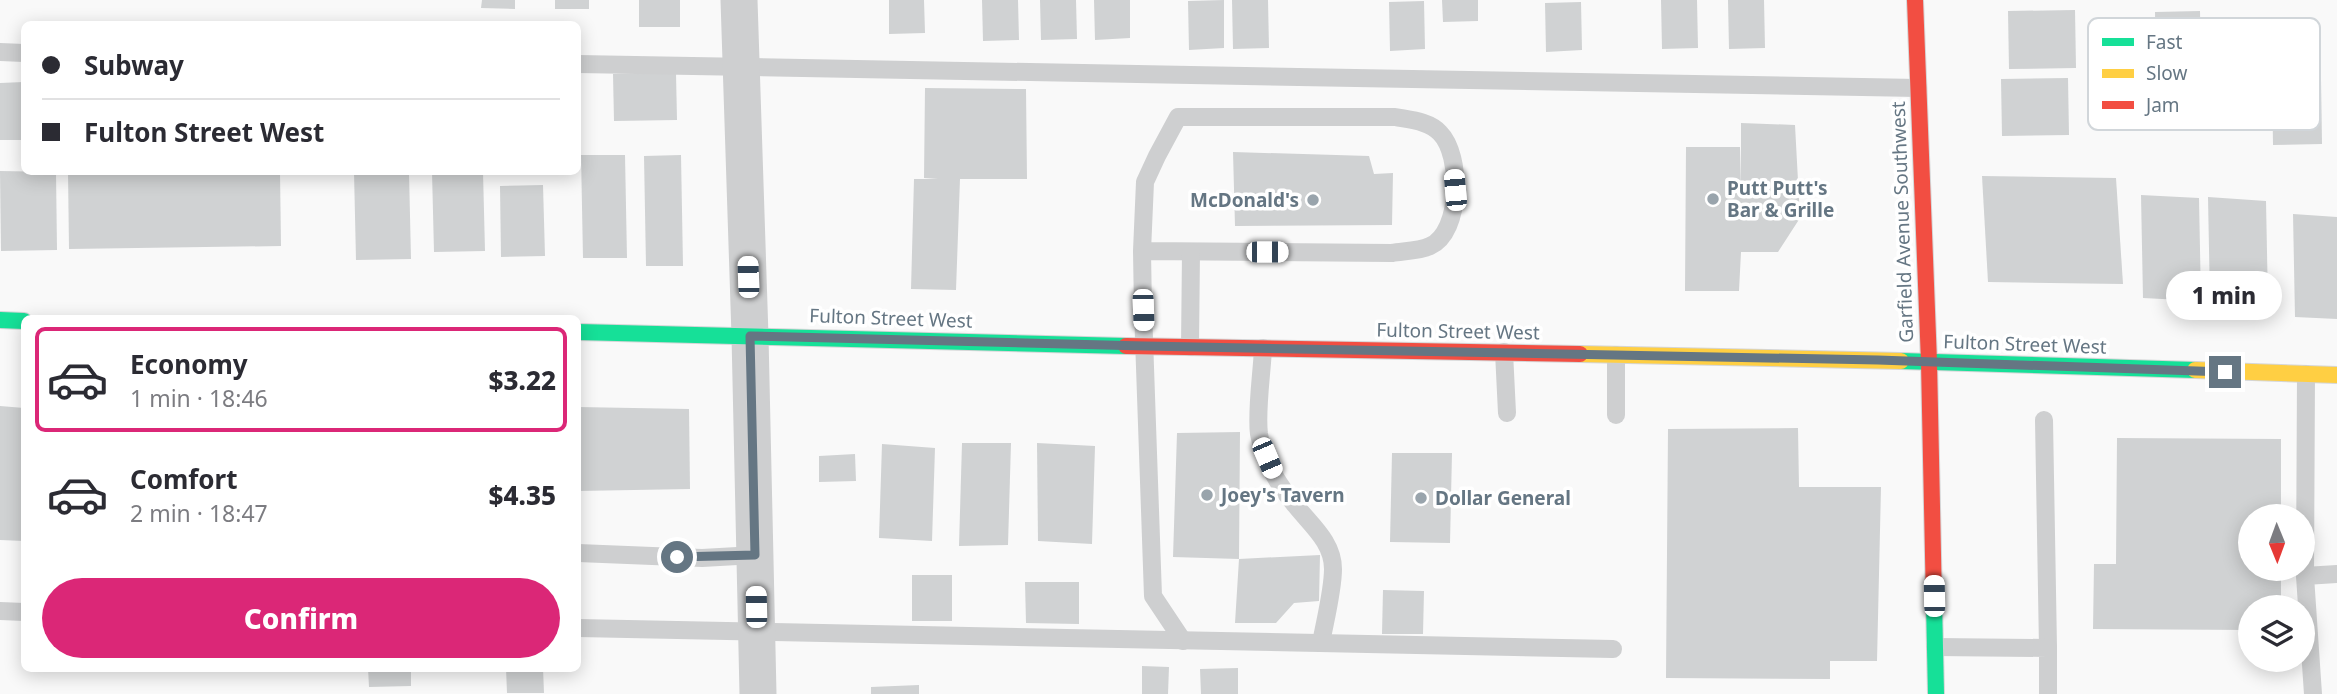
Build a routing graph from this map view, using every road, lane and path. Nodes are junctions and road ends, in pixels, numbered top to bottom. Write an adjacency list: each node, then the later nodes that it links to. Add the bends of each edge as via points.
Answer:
1 (739, 0): 6 (street)
2 (1915, 0): 7 (main road, Garfield Avenue Southwest)
3 (0, 52): 4 (lane)
4 (21, 53)
5 (581, 64): 6 (lane)
6 (740, 68): 7 (lane); 13 (street)
7 (1918, 88): 19 (main road, Garfield Avenue Southwest)
8 (1142, 251): 9 (lane); 9 (lane, via 1145,183 1178,117 1395,117 1428,124 1449,145 1453,215 1432,246 1392,253); 14 (lane)
9 (1191, 252): 15 (lane)
10 (0, 320): 11 (main road)
11 (21, 321)
12 (581, 332): 13 (main road, Fulton Street West)
13 (750, 336): 14 (main road, Fulton Street West); 27 (street)
14 (1144, 346): 15 (main road, Fulton Street West); 35 (lane, via 1153,596)
15 (1190, 347): 16 (main road, Fulton Street West)
16 (1263, 348): 17 (main road, Fulton Street West); 36 (lane, via 1259,434 1275,478 1317,527 1333,568)
17 (1504, 352): 18 (main road, Fulton Street West); 22 (lane)
18 (1616, 355): 19 (main road, Fulton Street West); 23 (lane)
19 (1929, 362): 20 (main road, Fulton Street West); 37 (main road, Garfield Avenue Southwest)
20 (2306, 374): 21 (main road, Fulton Street West); 25 (lane)
21 (2337, 375)
22 (1507, 413)
23 (1616, 415)
24 (2044, 419): 38 (lane)
25 (2305, 504)
26 (581, 553): 27 (lane, via 702,558)
27 (755, 555): 34 (street)
28 (2337, 574): 29 (lane)
29 (2315, 575)
30 (2305, 581): 43 (lane)
31 (0, 611): 32 (lane)
32 (21, 612)
33 (581, 628): 34 (lane)
34 (757, 633): 35 (lane); 40 (street)
35 (1183, 640): 36 (lane)
36 (1321, 643): 39 (lane)
37 (1935, 647): 38 (lane); 41 (main road, Garfield Avenue Southwest)
38 (2048, 648): 42 (lane)
39 (1613, 649)
40 (758, 694)
41 (1936, 694)
42 (2048, 694)
43 (2312, 694)

